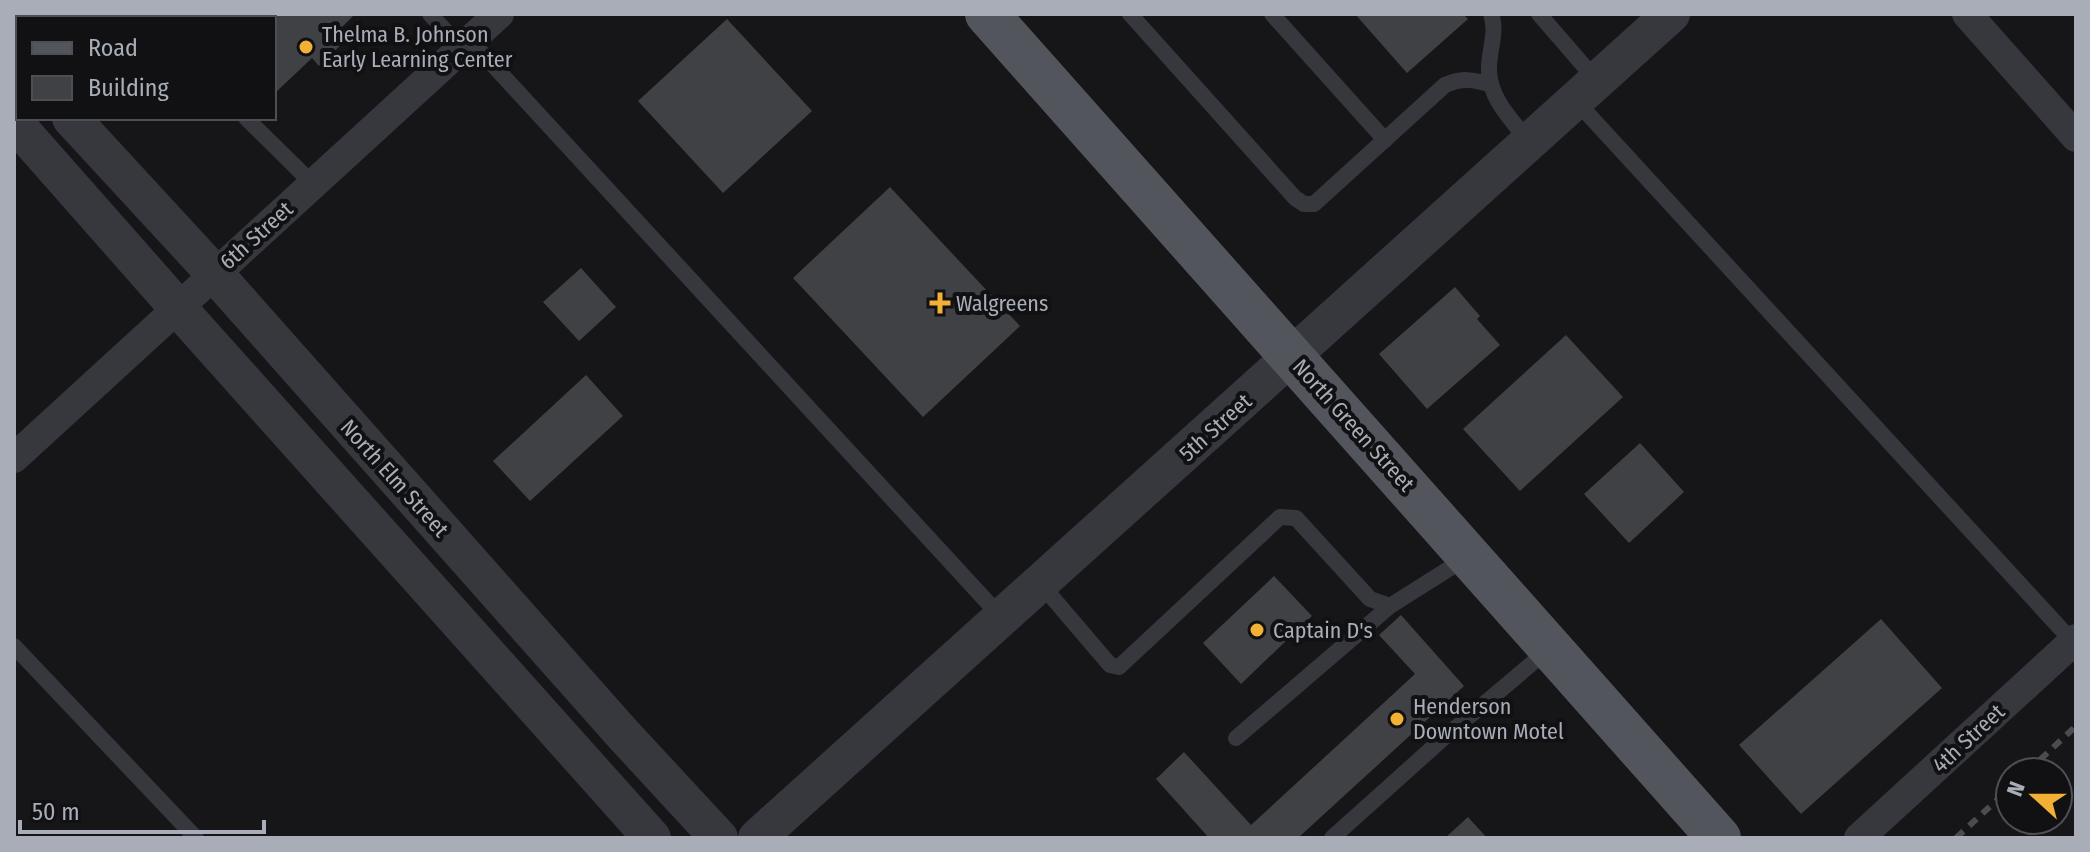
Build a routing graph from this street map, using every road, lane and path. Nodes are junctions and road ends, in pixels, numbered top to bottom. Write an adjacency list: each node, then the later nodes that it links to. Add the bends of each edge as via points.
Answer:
1 (430, 14): 10 (lane)
2 (499, 14): 10 (street, 6th Street)
3 (1130, 14): 17 (lane, via 1304,204 1314,204)
4 (1272, 14): 17 (lane)
5 (1491, 14): 11 (lane)
6 (1539, 14): 12 (lane)
7 (1671, 14): 12 (street, 5th Street)
8 (1967, 14): 16 (street)
9 (1000, 22): 22 (main road, North Green Street)
10 (466, 44): 19 (street, 6th Street); 27 (lane)
11 (1491, 85): 17 (lane, via 1473,79 1445,85); 18 (lane)
12 (1586, 91): 18 (street, 5th Street); 28 (lane)
13 (73, 120): 20 (street, North Elm Street)
14 (248, 120): 19 (lane)
15 (14, 122): 21 (street)
16 (2076, 137)
17 (1385, 140)
18 (1529, 142): 22 (street, 5th Street)
19 (312, 183): 20 (street, 6th Street)
20 (214, 273): 21 (street, 6th Street); 34 (street, North Elm Street)
21 (178, 308): 23 (street, 6th Street); 33 (street)
22 (1293, 357): 24 (main road, North Green Street); 25 (street, 5th Street)
23 (14, 458)
24 (1469, 556): 26 (lane); 30 (main road, North Green Street)
25 (1040, 583): 26 (lane, via 1110,665 1119,667 1280,517 1296,518 1370,599); 27 (street, 5th Street)
26 (1390, 606): 31 (lane)
27 (1002, 618): 35 (street, 5th Street)
28 (2074, 640): 38 (street, 4th Street)
29 (14, 646): 32 (lane)
30 (1550, 648): 36 (lane); 37 (main road, North Green Street)
31 (1236, 738)
32 (196, 838)
33 (652, 838)
34 (719, 838)
35 (757, 838)
36 (1332, 838)
37 (1719, 838)
38 (1859, 838)

